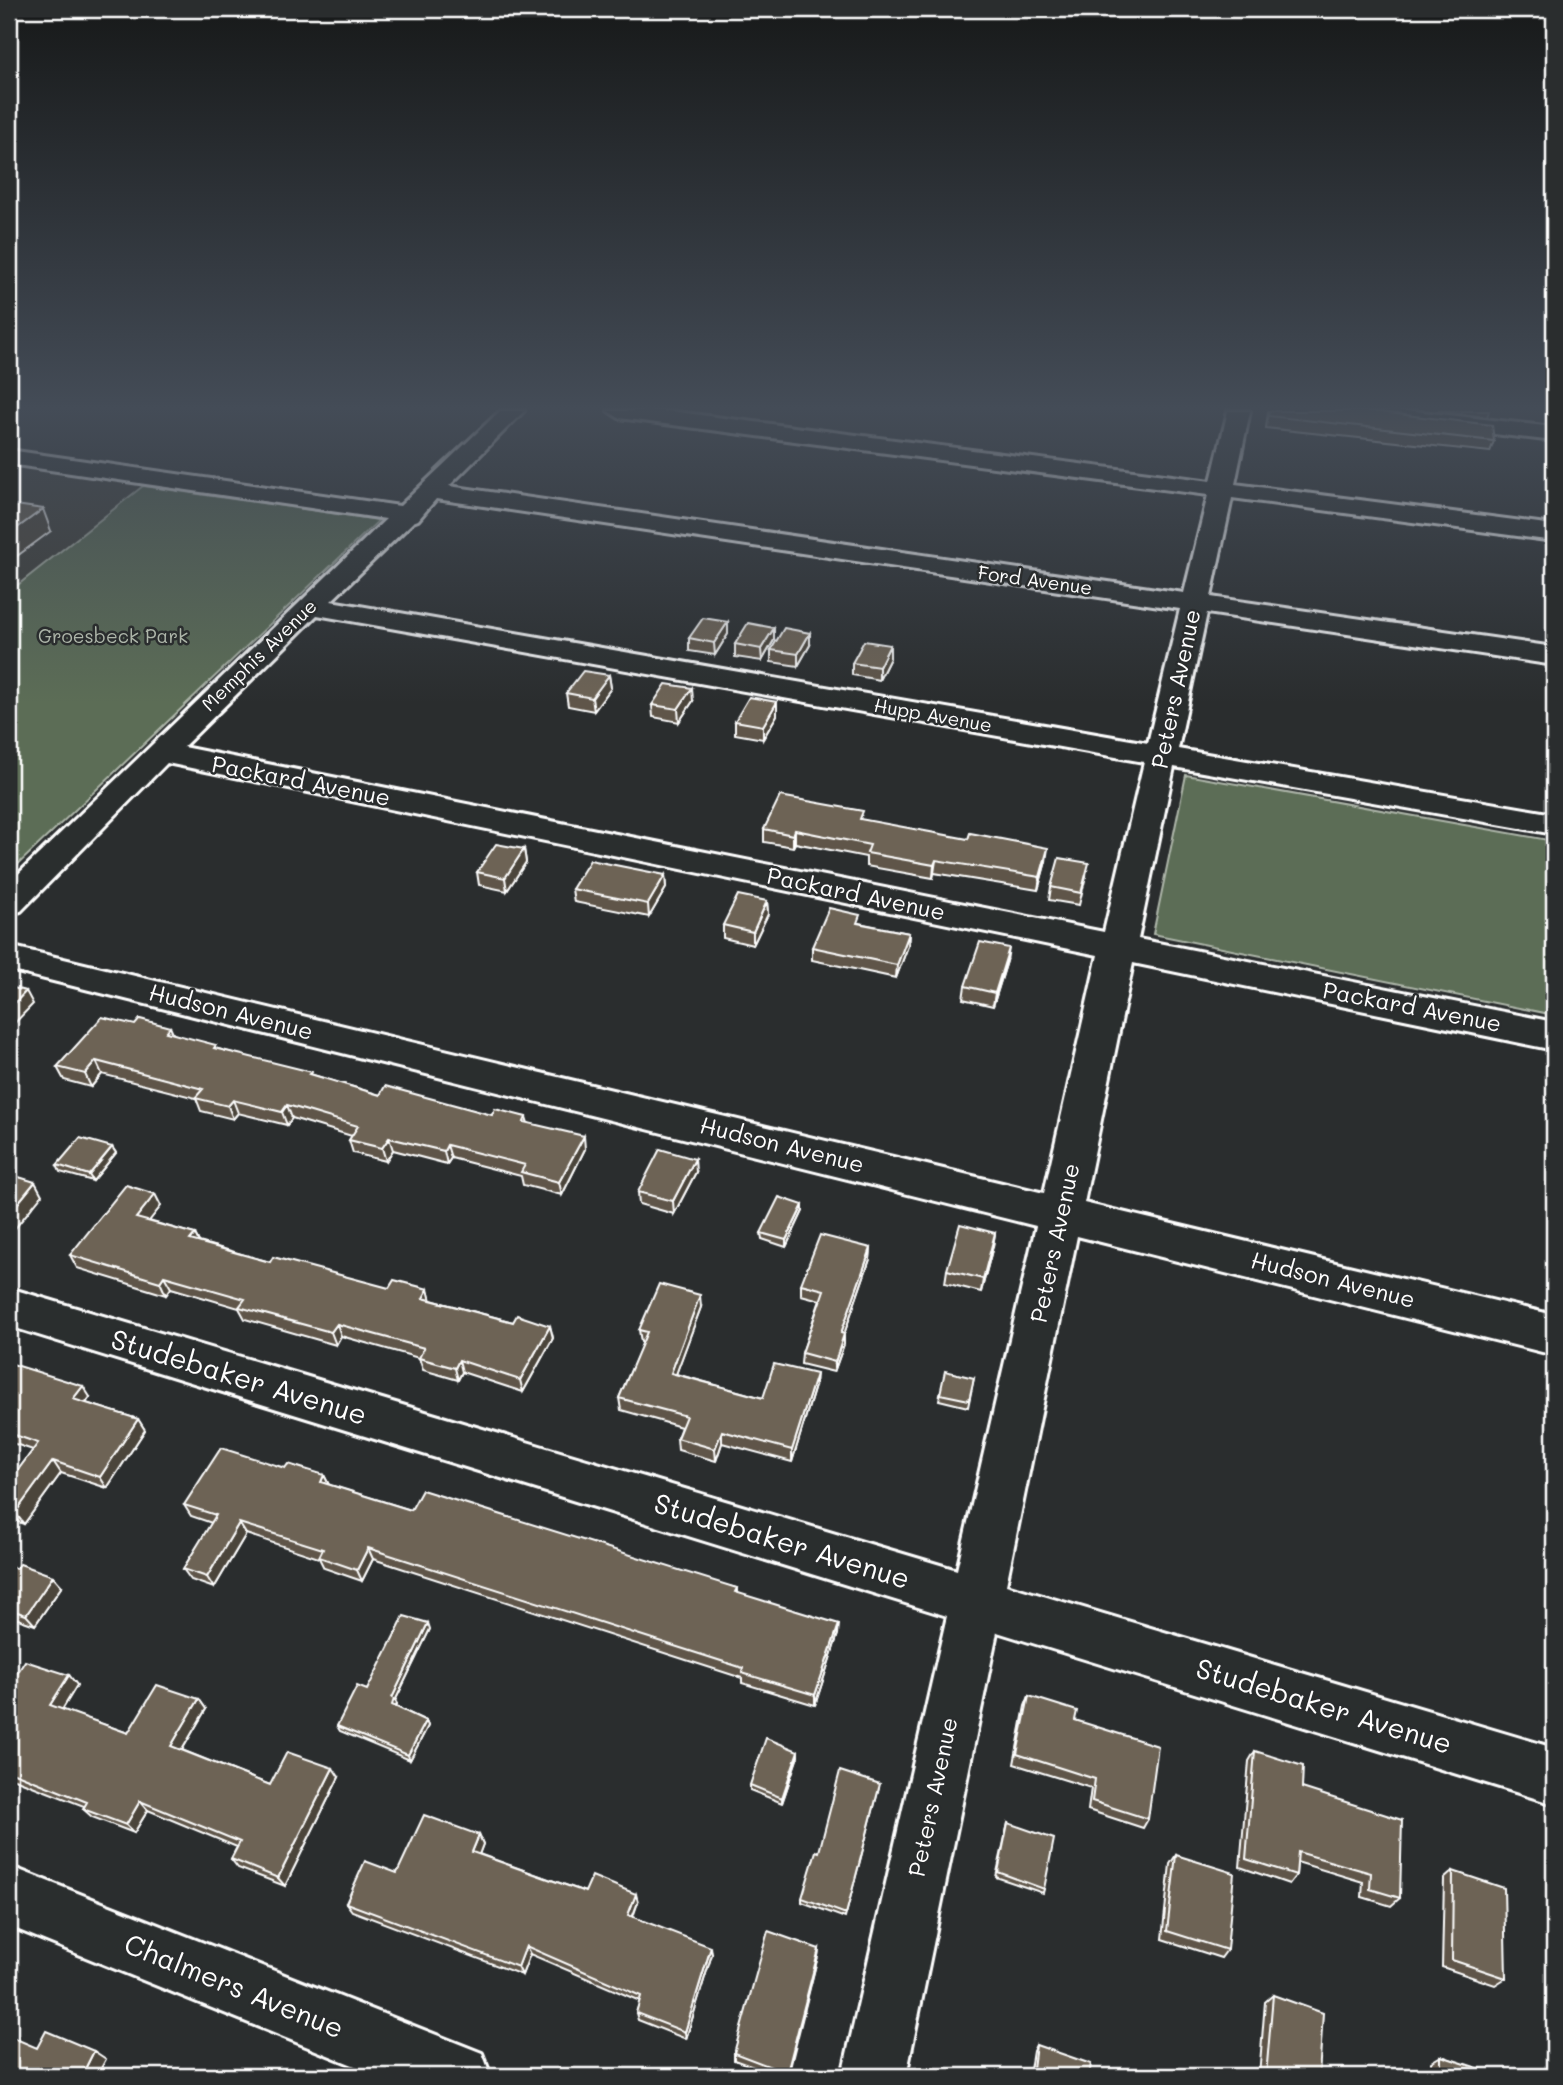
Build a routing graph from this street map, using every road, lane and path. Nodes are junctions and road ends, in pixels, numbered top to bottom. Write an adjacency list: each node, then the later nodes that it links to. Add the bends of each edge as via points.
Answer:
1 (369, 508): 6 (street)
2 (415, 508): 6 (street, Memphis Avenue)
3 (550, 508): 8 (street, Ford Avenue)
4 (1217, 508): 8 (street, Peters Avenue)
5 (1368, 508): 7 (street)
6 (409, 514): 9 (street, Memphis Avenue)
7 (1554, 533)
8 (1194, 603): 10 (street, Ford Avenue); 12 (street, Peters Avenue)
9 (311, 606): 11 (street, Memphis Avenue); 12 (street, Hupp Avenue)
10 (1554, 656)
11 (159, 752): 14 (street, Memphis Avenue); 15 (street, Packard Avenue)
12 (1162, 755): 13 (street, Hupp Avenue); 15 (street, Peters Avenue)
13 (1554, 824)
14 (9, 903)
15 (1118, 947): 17 (street, Packard Avenue); 18 (street, Peters Avenue)
16 (9, 958): 18 (street, Hudson Avenue)
17 (1554, 1036)
18 (1062, 1213): 20 (street, Hudson Avenue); 21 (street, Peters Avenue)
19 (9, 1307): 21 (street, Studebaker Avenue)
20 (1554, 1335)
21 (975, 1599): 22 (street, Studebaker Avenue); 25 (street, Peters Avenue)
22 (1554, 1776)
23 (9, 1896): 24 (street, Chalmers Avenue)
24 (459, 2076)
25 (874, 2076)

